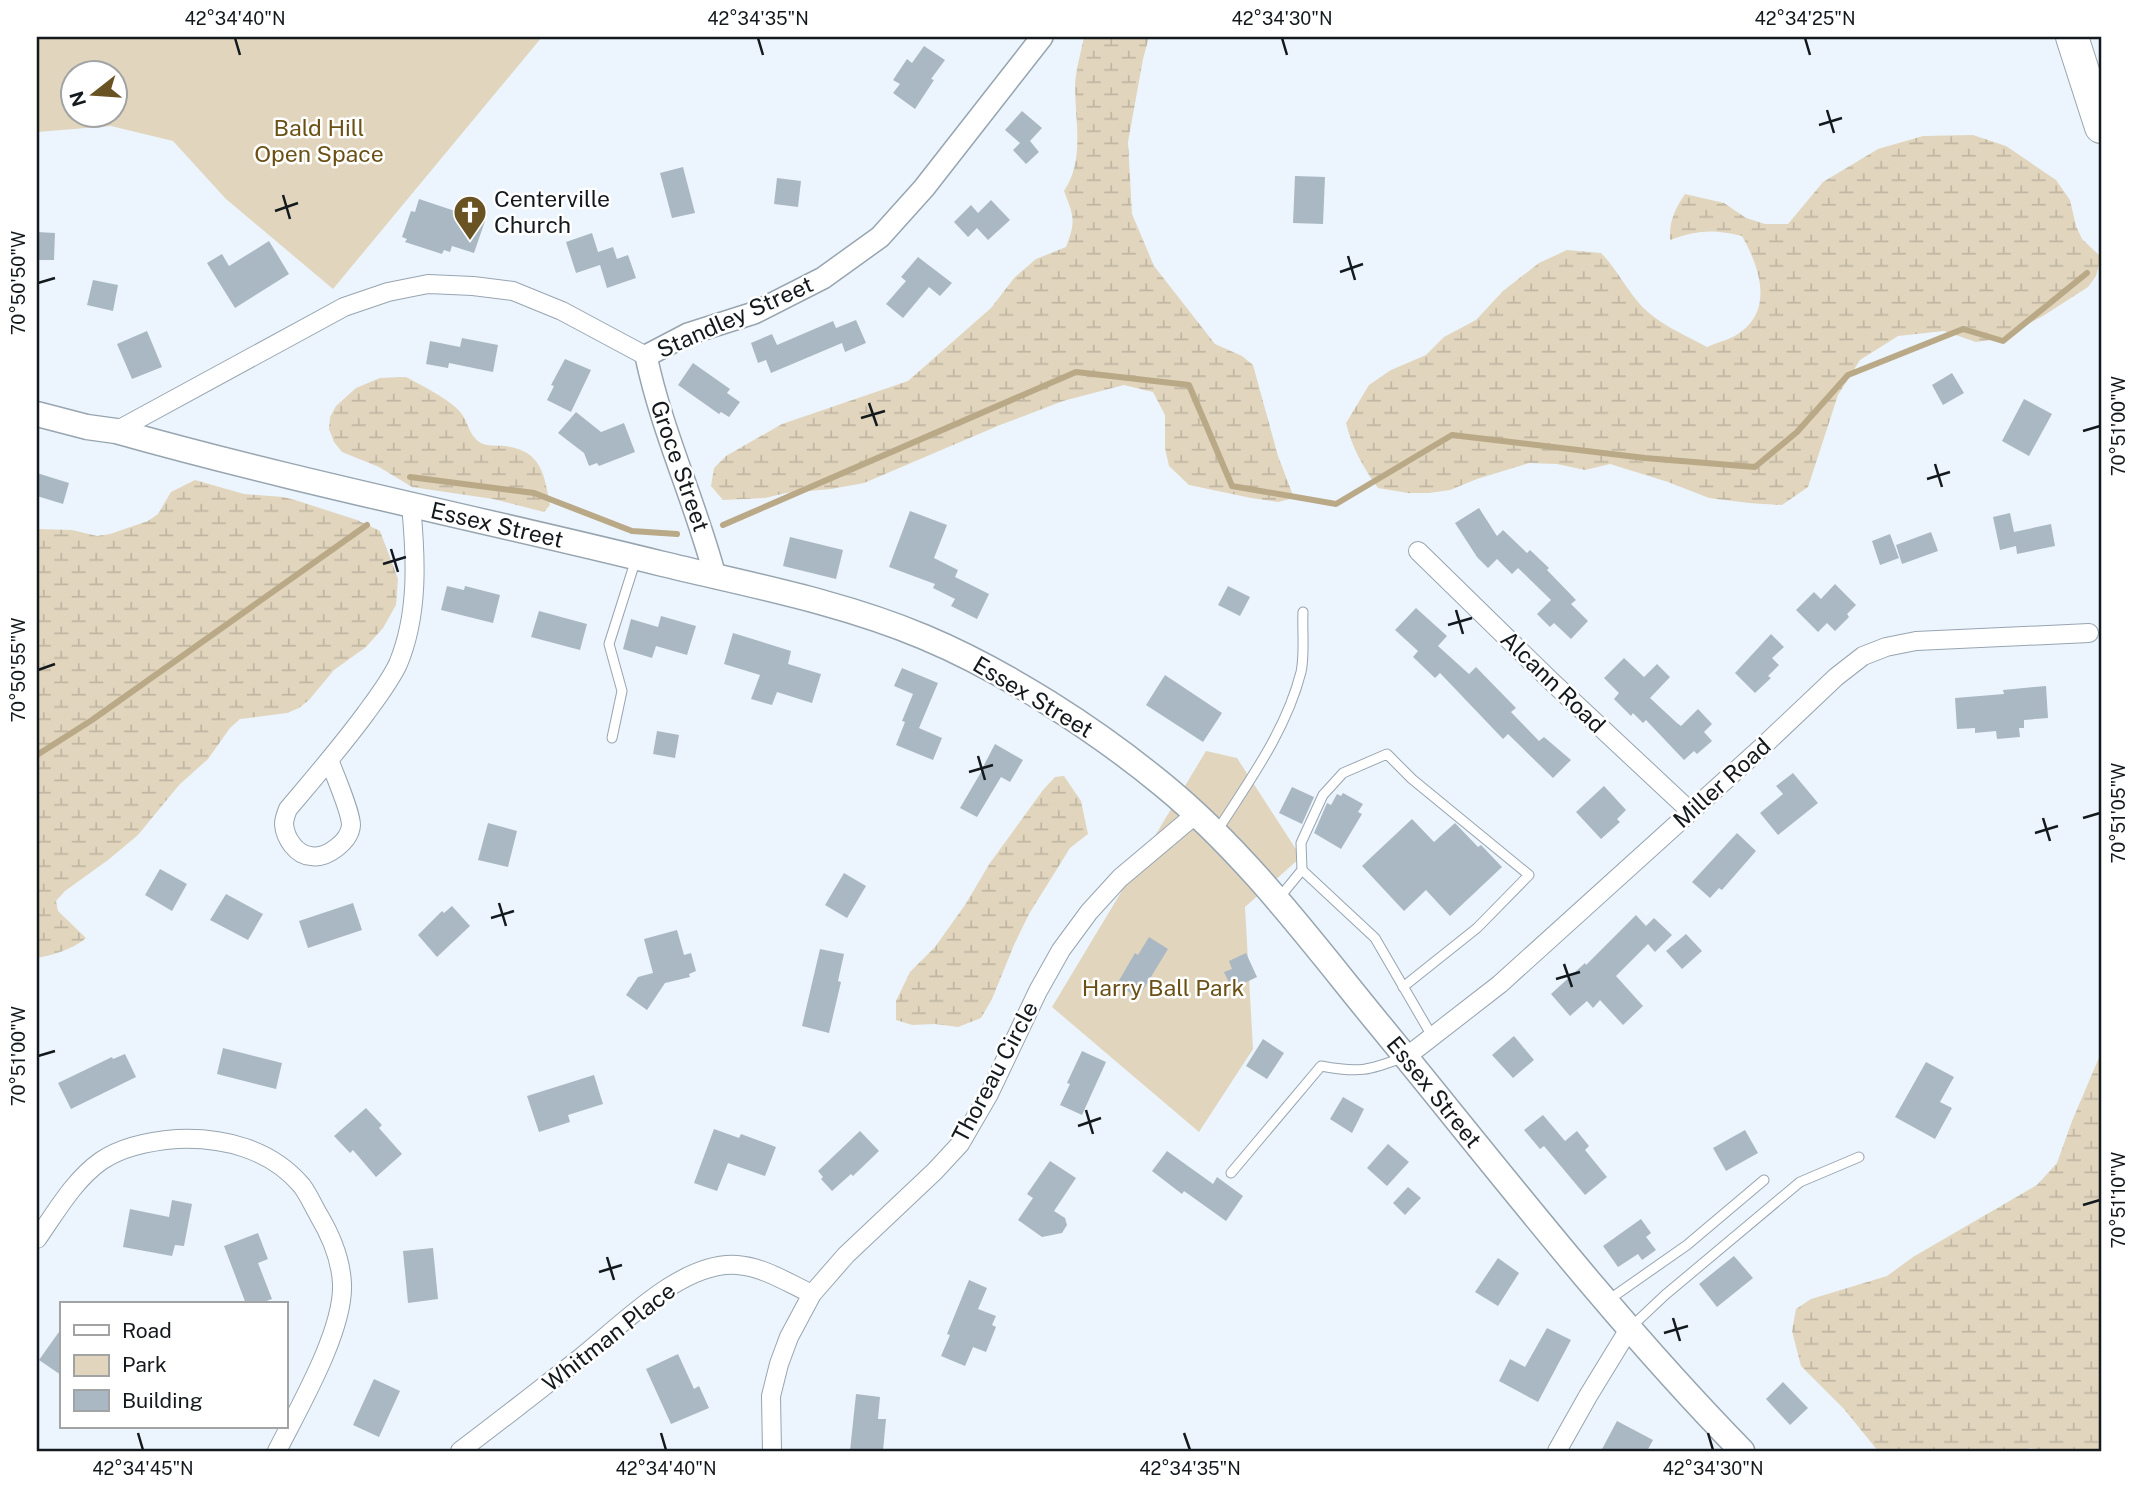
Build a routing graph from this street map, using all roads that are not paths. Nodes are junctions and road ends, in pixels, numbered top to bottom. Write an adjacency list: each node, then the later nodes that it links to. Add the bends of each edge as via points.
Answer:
1 (1040, 37): 4 (street, Standley Street, via 973,128 880,237 823,278 754,313 688,334)
2 (2072, 37): 3 (highway)
3 (2101, 127)
4 (646, 356): 6 (street, Standley Street, via 562,311 513,291 428,284 344,307); 10 (street, Groce Street, via 662,421)
5 (37, 414): 6 (main road, Essex Street)
6 (116, 431): 7 (main road, Essex Street)
7 (411, 505): 9 (main road, Essex Street); 14 (street, via 416,552 407,637 380,694)
8 (1418, 551): 15 (street, Alcann Road)
9 (636, 557): 10 (main road, Essex Street); 13 (lane, via 609,644 622,691)
10 (715, 576): 16 (main road, Essex Street, via 882,621 982,664 1110,745)
11 (1303, 612): 17 (lane, via 1301,670 1288,710 1272,745)
12 (2089, 633): 15 (street, Miller Road, via 1916,642 1863,656)
13 (612, 738)
14 (330, 762): 14 (street, via 351,822 349,834 339,846 311,856 296,849 284,822 288,808)
15 (1690, 811): 21 (street, Miller Road, via 1500,984)
16 (1196, 814): 17 (main road, Essex Street); 27 (street, Thoreau Circle, via 1120,878 1089,912 1044,980 960,1144)
17 (1216, 833): 19 (main road, Essex Street)
18 (1302, 870): 19 (lane); 20 (lane, via 1375,938); 20 (lane, via 1301,843 1323,795 1343,773 1387,754 1530,876 1478,928)
19 (1277, 900): 22 (main road, Essex Street)
20 (1403, 987): 21 (lane)
21 (1432, 1036): 22 (street, Miller Road)
22 (1406, 1057): 24 (lane, via 1371,1070 1321,1066); 28 (main road, Essex Street)
23 (1859, 1157): 29 (lane, via 1800,1182)
24 (1231, 1173)
25 (1764, 1180): 28 (lane, via 1687,1245)
26 (37, 1239): 30 (street, via 80,1179 102,1160 156,1140 207,1139 241,1146 271,1160 301,1186 325,1226 342,1284 323,1358)
27 (812, 1294): 31 (street, Whitman Place, via 761,1270 737,1265 696,1272 636,1311); 32 (street, Thoreau Circle, via 789,1336 774,1385)
28 (1606, 1302): 29 (main road, Essex Street)
29 (1629, 1329): 33 (street); 34 (main road, Essex Street)
30 (277, 1451)
31 (460, 1451)
32 (772, 1451)
33 (1557, 1451)
34 (1742, 1451)

